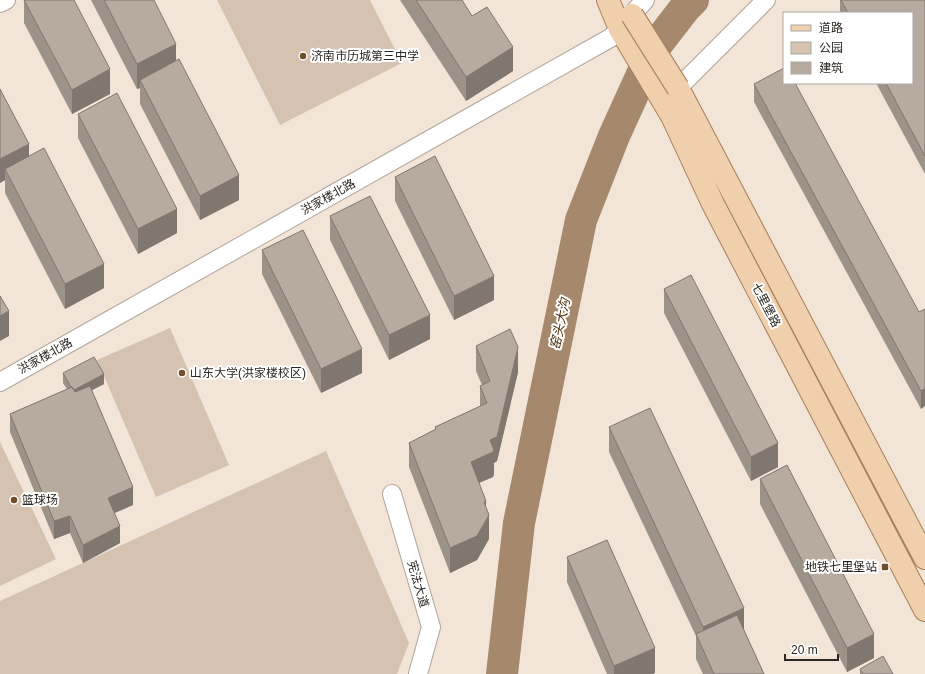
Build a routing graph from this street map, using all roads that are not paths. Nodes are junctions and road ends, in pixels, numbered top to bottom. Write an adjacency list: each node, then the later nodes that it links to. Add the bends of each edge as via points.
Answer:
1 (6, 0): 4 (street)
2 (608, 0): 5 (main road, 七里堡路)
3 (766, 0): 6 (street)
4 (0, 3)
5 (629, 11): 6 (main road, 七里堡路, bridge); 7 (street, 洪家楼北路, via 612,37)
6 (670, 94): 9 (main road, 七里堡路); 10 (main road, 七里堡路, via 672,116 714,204)
7 (0, 382)
8 (392, 494): 11 (street, 宪法大道, via 431,627)
9 (925, 558)
10 (925, 610)
11 (418, 674)

